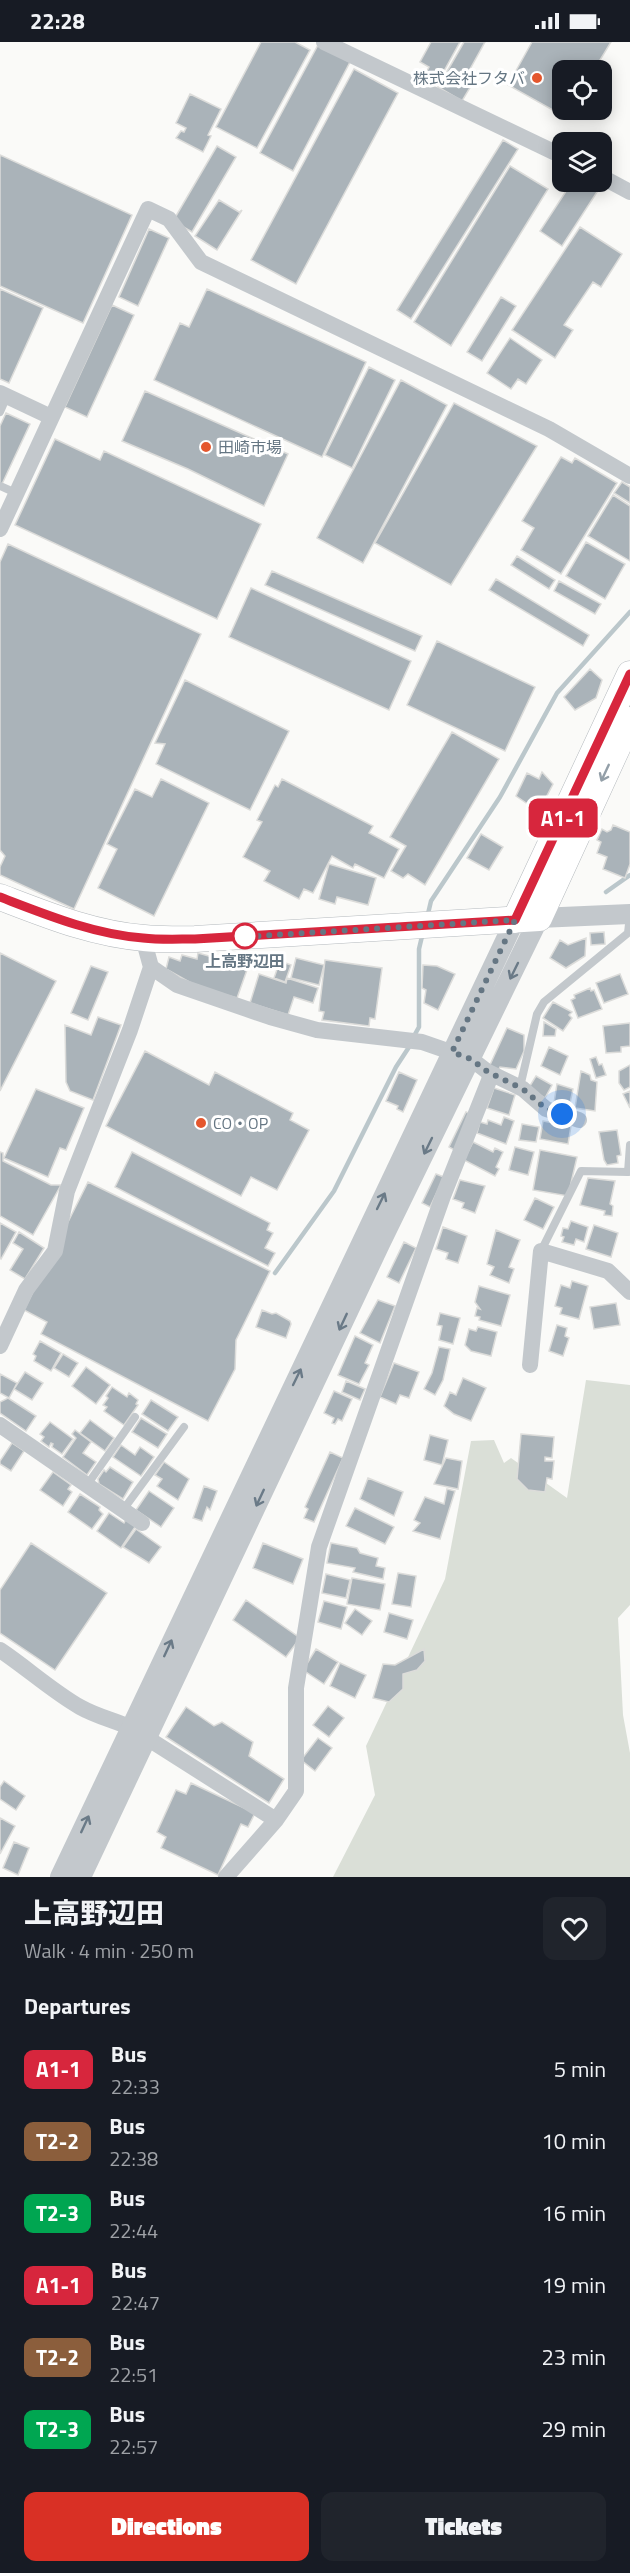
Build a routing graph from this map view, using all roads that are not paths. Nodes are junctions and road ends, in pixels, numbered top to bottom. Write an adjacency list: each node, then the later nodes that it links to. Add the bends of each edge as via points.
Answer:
1 (324, 42): 2 (street)
2 (552, 151)
3 (612, 182): 4 (street)
4 (630, 192)
5 (4, 394): 6 (lane); 7 (street)
6 (0, 412)
7 (51, 417): 8 (street, via 148,209 169,219 201,262 549,429); 10 (street)
8 (630, 476)
9 (0, 486): 10 (lane)
10 (16, 493): 11 (street)
11 (0, 530)
12 (630, 674): 16 (main road)
13 (630, 720): 16 (main road, one-way to 16)
14 (0, 897): 17 (main road, via 62,921)
15 (630, 914): 16 (street); 22 (lane, via 628,933 544,1002 537,1014)
16 (527, 919): 17 (main road, via 195,939); 19 (street); 20 (street, one-way to 20)
17 (143, 938): 18 (street)
18 (151, 967): 19 (street, via 177,985 270,1017 317,1030 422,1042); 27 (street, via 69,1183 55,1251 26,1290)
19 (452, 1052): 20 (street); 29 (street, one-way to 19)
20 (471, 1059): 21 (street); 29 (street, one-way to 29)
21 (488, 1072): 22 (street); 39 (street, via 490,1078 435,1217 319,1547 296,1688 296,1791)
22 (520, 1087): 23 (street, via 546,1109)
23 (579, 1120)
24 (630, 1145): 25 (lane, via 628,1172 581,1171)
25 (541, 1251): 26 (street, via 608,1271); 28 (street)
26 (630, 1292)
27 (0, 1346)
28 (530, 1365)
29 (288, 1416): 37 (street, one-way to 29); 38 (street, one-way to 38)
30 (135, 1418): 33 (lane)
31 (0, 1425): 33 (street)
32 (184, 1427): 34 (lane)
33 (87, 1485): 34 (street)
34 (123, 1510): 35 (street)
35 (142, 1523)
36 (0, 1650): 37 (street, via 79,1706)
37 (130, 1725): 38 (street); 40 (street, one-way to 37)
38 (147, 1738): 39 (street); 41 (street)
39 (276, 1820): 42 (street)
40 (60, 1877)
41 (81, 1877)
42 (226, 1877)

